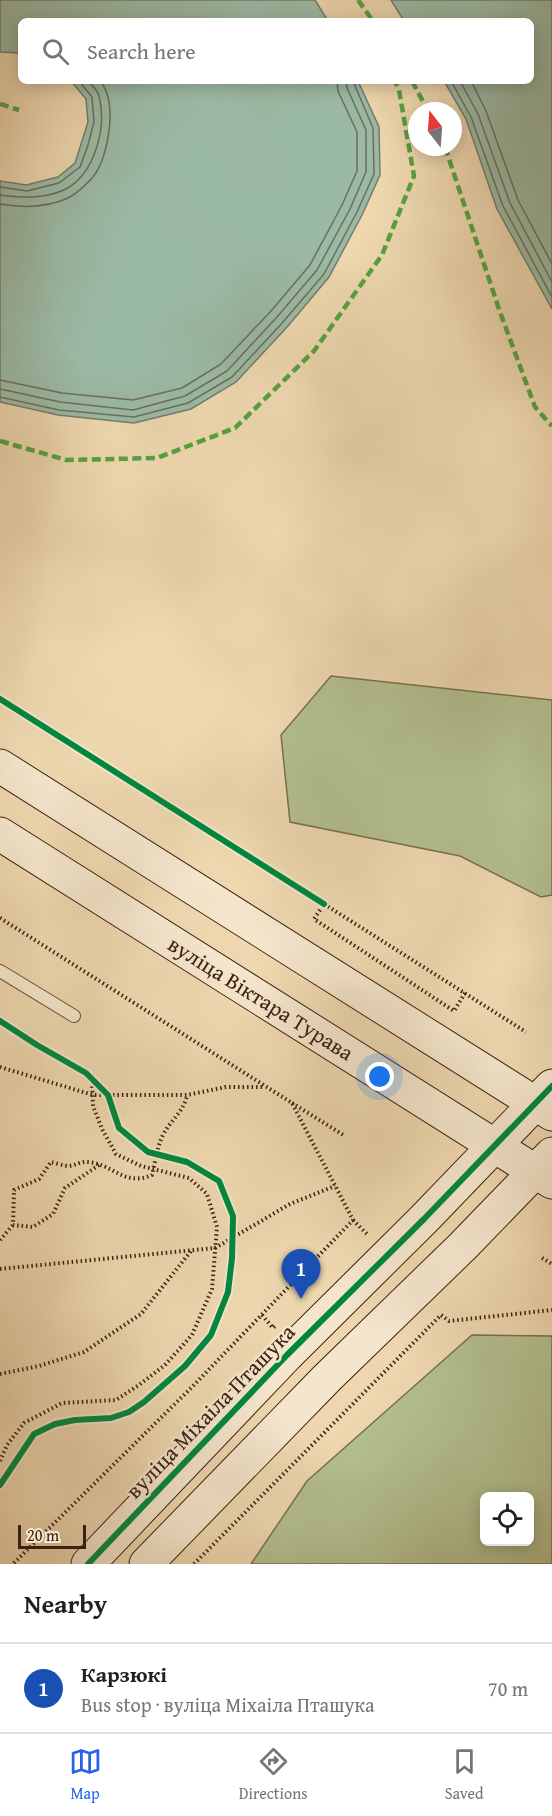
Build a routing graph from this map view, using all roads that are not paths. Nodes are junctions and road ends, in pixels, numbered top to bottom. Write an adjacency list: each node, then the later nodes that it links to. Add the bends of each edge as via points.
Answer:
1 (0, 766): 5 (main road)
2 (0, 834): 6 (main road, вуліца Віктара Турава)
3 (0, 971): 4 (lane)
4 (75, 1016)
5 (546, 1101): 6 (main road, вуліца Міхаіла Пташука)
6 (494, 1145): 7 (main road, вуліца Віктара Турава); 8 (main road, вуліца Міхаіла Пташука)
7 (546, 1169): 9 (main road, via 327,1378)
8 (88, 1564)
9 (146, 1564)

